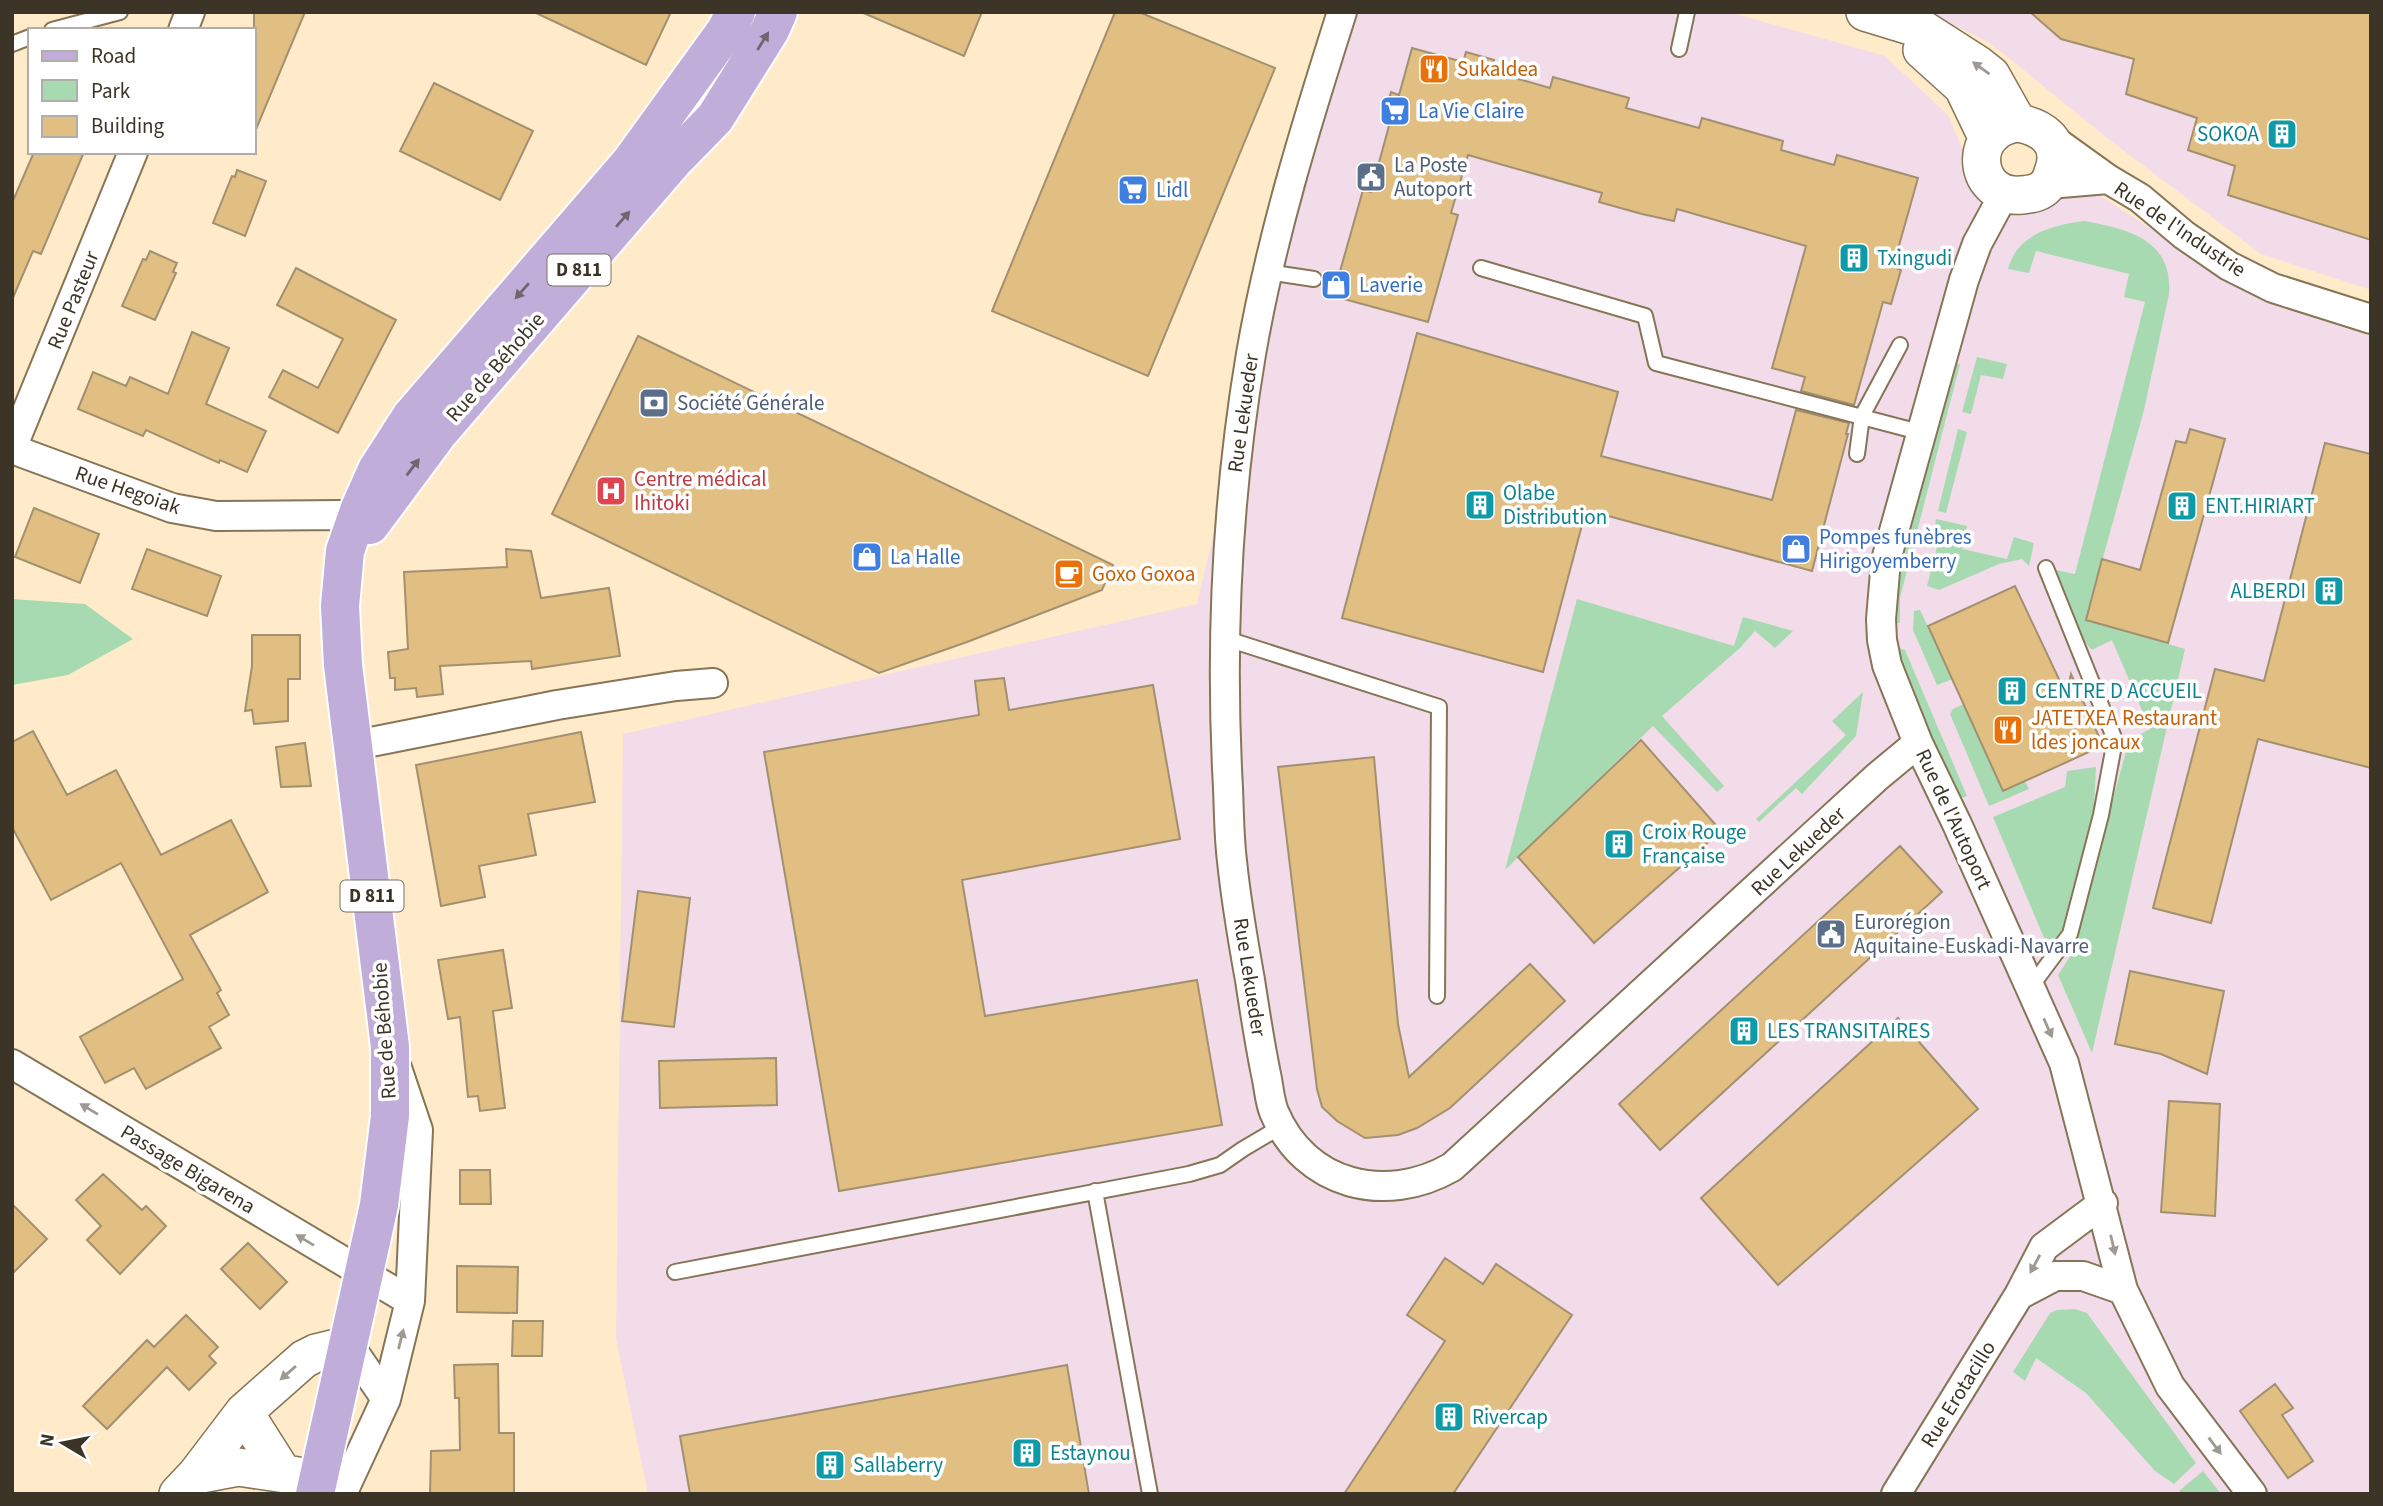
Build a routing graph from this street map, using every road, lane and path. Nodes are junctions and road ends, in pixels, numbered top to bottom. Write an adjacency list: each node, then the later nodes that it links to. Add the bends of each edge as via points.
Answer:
1 (120, 12): 7 (lane)
2 (736, 12): 24 (main road, Rue de Béhobie, one-way to 24, via 631,162 411,417 377,470)
3 (778, 12): 24 (main road, Rue de Béhobie / D 811, one-way to 3, via 715,118)
4 (1342, 12): 16 (street, Rue Lekueder)
5 (1687, 12): 8 (lane)
6 (1879, 15): 9 (street, via 1963,87)
7 (60, 28)
8 (1679, 50)
9 (2003, 130): 10 (street, Rue de l'Industrie, via 2041,130); 14 (street, via 1982,156 1982,167 1986,179)
10 (2051, 138): 12 (street, Rue de l'Industrie); 13 (street, via 2057,155)
11 (132, 154): 22 (street, Rue Pasteur)
12 (2108, 180): 13 (street, Rue de l'Industrie); 18 (street, Rue de l'Industrie, via 2140,198 2229,266 2273,288)
13 (2049, 184): 14 (street, Rue de l'Industrie, via 2037,193)
14 (2004, 194): 21 (street, Rue de l'Autoport, via 1981,235 1964,280)
15 (1481, 268): 20 (lane, via 1646,316 1656,363)
16 (1267, 272): 17 (lane); 26 (street, Rue Lekueder, via 1235,469)
17 (1314, 279)
18 (2371, 319)
19 (1900, 345): 20 (lane)
20 (1862, 416): 21 (lane); 23 (lane)
21 (1923, 433): 28 (street, Rue de l'Autoport, via 1886,561 1881,619 1888,665)
22 (12, 448): 24 (street, Rue Hegoiak, via 172,508 216,516 340,515)
23 (1857, 454)
24 (364, 520): 29 (main road, Rue de Béhobie / D 811, via 341,606)
25 (2046, 568): 30 (lane, via 2115,740 2070,933)
26 (1224, 638): 31 (lane, via 1439,707); 34 (street, Rue Lekueder, via 1232,860 1263,1059)
27 (713, 683): 29 (street, via 557,705)
28 (1918, 743): 30 (street, Rue de l'Autoport); 34 (street, Rue Lekueder, via 1452,1167 1432,1179 1405,1184 1354,1184 1308,1160)
29 (351, 746): 32 (main road, Rue de Béhobie / D 811)
30 (2030, 988): 36 (street, Rue de l'Autoport, one-way to 36, via 2064,1063)
31 (1437, 996)
32 (390, 1047): 38 (main road, Rue de Béhobie / D 811, via 390,1116 379,1205); 41 (street, via 418,1130)
33 (12, 1063): 38 (street, Passage Bigarena, one-way to 33)
34 (1282, 1126): 35 (lane, via 1220,1165)
35 (1095, 1191): 37 (lane); 47 (lane)
36 (2103, 1203): 39 (street, Rue de l'Autoport, one-way to 39); 40 (street, Rue Erotacillo, one-way to 40, via 2044,1247)
37 (676, 1272)
38 (363, 1275): 41 (street, Passage Bigarena); 42 (main road, Rue de Béhobie / D 811)
39 (2123, 1290): 40 (street, via 2083,1276 2055,1276); 49 (street, Rue de l'Autoport, one-way to 49, via 2170,1386)
40 (2019, 1295): 48 (street, Rue Erotacillo)
41 (410, 1301): 43 (street, one-way to 41)
42 (349, 1345): 43 (street); 44 (street, one-way to 44, via 304,1359); 46 (main road, Rue de Béhobie / D 811)
43 (386, 1399): 46 (street, via 359,1458)
44 (244, 1412): 45 (street); 46 (street)
45 (187, 1484): 46 (street, via 239,1467)
46 (299, 1484)
47 (1150, 1494)
48 (1896, 1494)
49 (2252, 1494)

